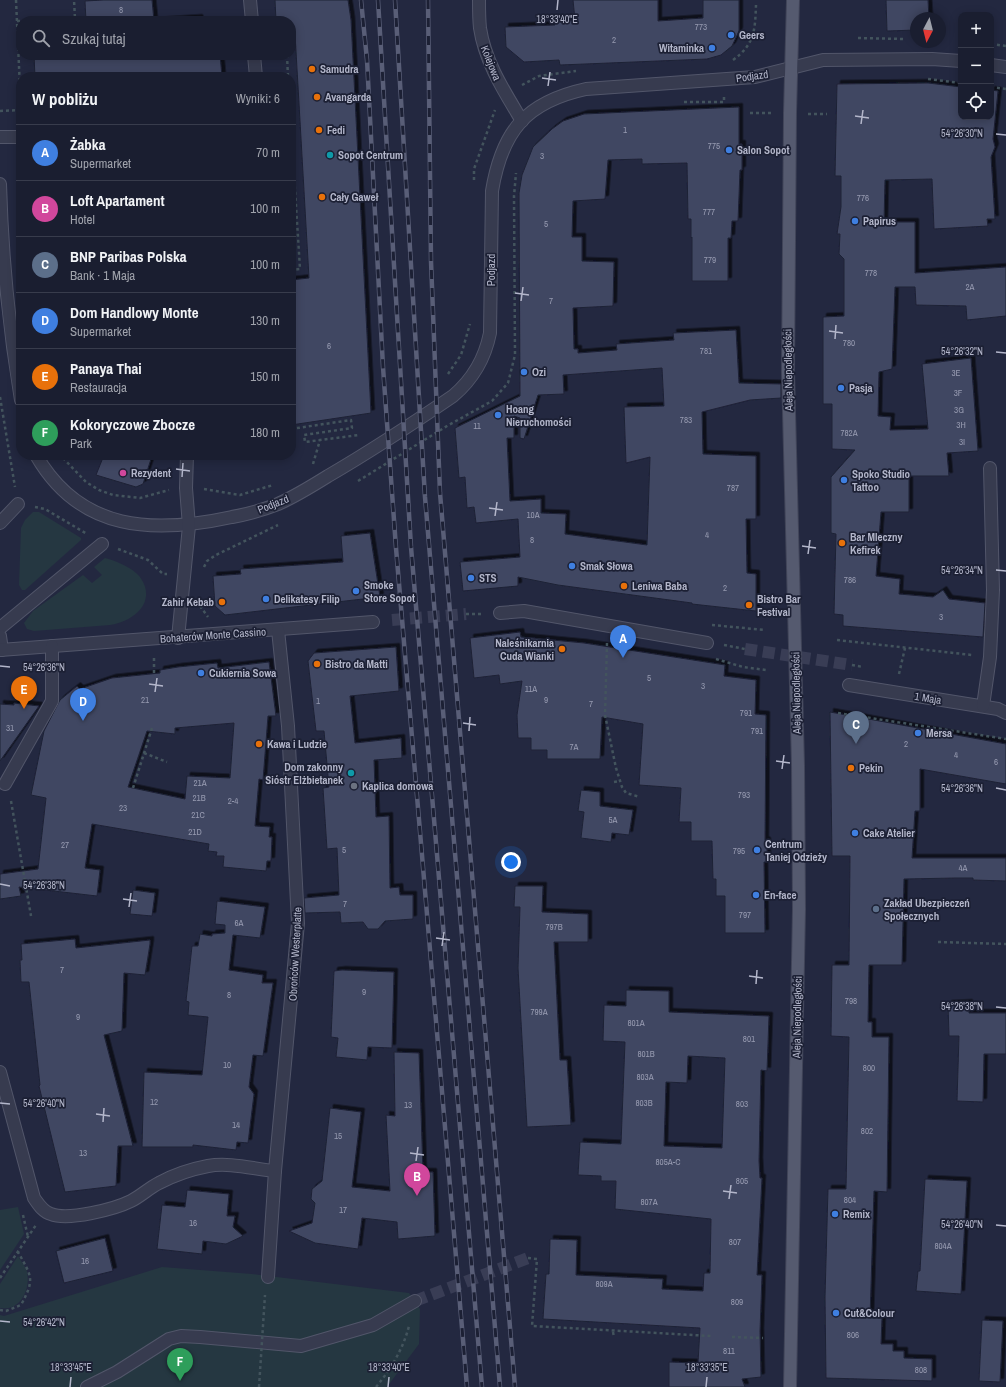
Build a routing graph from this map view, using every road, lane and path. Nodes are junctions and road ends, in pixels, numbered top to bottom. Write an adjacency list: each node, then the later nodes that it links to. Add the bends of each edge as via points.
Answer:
1 (16, 0): 7 (path)
2 (74, 0): 8 (path)
3 (250, 0): 9 (street)
4 (480, 0): 31 (street, Kolejowa, via 480,27 490,65)
5 (793, 0): 21 (main road, Aleja Niepodległości)
6 (756, 5): 17 (path, via 755,31 747,48 733,60)
7 (17, 16)
8 (74, 16)
9 (252, 16)
10 (858, 38): 11 (path)
11 (909, 40)
12 (994, 44): 13 (path)
13 (1006, 46)
14 (19, 60): 22 (path)
15 (254, 60): 23 (street)
16 (287, 60): 24 (path)
17 (727, 61)
18 (958, 61): 21 (street, Podjazd, via 823,60)
19 (994, 65): 20 (street)
20 (1006, 67)
21 (790, 68): 31 (street, Podjazd, via 755,77 586,89 546,101); 113 (main road, Aleja Niepodległości, via 788,372 799,909)
22 (19, 72)
23 (256, 72)
24 (288, 72)
25 (994, 87): 26 (path)
26 (1006, 89)
27 (676, 102): 28 (path)
28 (724, 102)
29 (16, 110): 30 (path)
30 (0, 111)
31 (522, 121): 55 (street, Podjazd, via 511,135 500,157 492,191 491,318 487,347 476,370 462,388 366,454 284,501 246,515)
32 (0, 137): 33 (street)
33 (16, 137)
34 (516, 165): 49 (path, via 516,355 508,383 492,401)
35 (0, 184): 38 (street, via 1,223)
36 (296, 206): 37 (path, via 300,270)
37 (296, 270)
38 (16, 363)
39 (0, 397): 42 (path)
40 (296, 428): 43 (path, via 351,420 352,428 304,435 305,442)
41 (360, 435): 43 (path)
42 (6, 438)
43 (320, 440): 47 (path)
44 (39, 460): 55 (street, Podjazd, via 64,492 94,512 130,523)
45 (65, 460): 52 (path, via 86,482 113,495 140,498)
46 (188, 460): 55 (street, via 186,488)
47 (312, 468)
48 (990, 468): 75 (street, via 993,590)
49 (376, 471)
50 (279, 483): 51 (path, via 240,495)
51 (210, 489)
52 (162, 491)
53 (18, 504): 54 (street)
54 (0, 523)
55 (189, 526): 68 (street)
56 (253, 539): 58 (path, via 216,555 207,561)
57 (102, 544): 64 (street)
58 (202, 572)
59 (198, 604): 61 (path)
60 (500, 613): 63 (street, via 524,611)
61 (210, 619)
62 (373, 622): 65 (street, Bohaterów Monte Cassino)
63 (608, 626): 69 (street); 86 (path, via 606,715)
64 (0, 628)
65 (278, 630): 68 (street, Bohaterów Monte Cassino); 95 (street, Obrońców Westerplatte, via 288,726 298,923)
66 (765, 630): 69 (path, via 713,625)
67 (0, 636): 74 (street)
68 (178, 638): 72 (street, Bohaterów Monte Cassino)
69 (683, 639): 71 (street)
70 (837, 640): 73 (path)
71 (707, 643): 76 (path, via 712,658 743,667)
72 (52, 646): 74 (street, Bohaterów Monte Cassino); 88 (street, via 52,701)
73 (905, 648): 75 (path); 77 (path)
74 (1, 650)
75 (990, 658): 79 (street)
76 (766, 670)
77 (899, 674)
78 (849, 684): 79 (street, 1 Maja)
79 (983, 706): 81 (street, 1 Maja)
80 (838, 713): 83 (path)
81 (1006, 713)
82 (152, 728): 84 (path)
83 (1006, 738)
84 (144, 753): 85 (path); 89 (path)
85 (167, 762)
86 (620, 781): 87 (path); 90 (path, via 626,794)
87 (614, 782)
88 (5, 784): 91 (path, via 12,804)
89 (134, 788)
90 (640, 797)
91 (31, 916)
92 (938, 942): 93 (path)
93 (1006, 944)
94 (0, 1072): 96 (street, via 34,1198)
95 (275, 1171): 96 (street, via 224,1165 209,1166 160,1182 114,1208 61,1216); 100 (street, Obrońców Westerplatte)
96 (46, 1212): 97 (path)
97 (18, 1252): 99 (path); 103 (path, via 29,1271 31,1287 20,1305 6,1311)
98 (528, 1258): 105 (path, via 537,1259 532,1326)
99 (0, 1278)
100 (268, 1278)
101 (266, 1294): 111 (path, bridge)
102 (415, 1301): 110 (street, via 373,1325 301,1346 200,1337 181,1336 169,1339 117,1372)
103 (0, 1310)
104 (410, 1320): 112 (path, via 399,1354)
105 (613, 1332): 106 (path); 107 (path)
106 (711, 1336)
107 (614, 1337)
108 (732, 1337): 109 (path)
109 (762, 1338)
110 (87, 1387)
111 (259, 1387)
112 (376, 1387)
113 (790, 1387)

